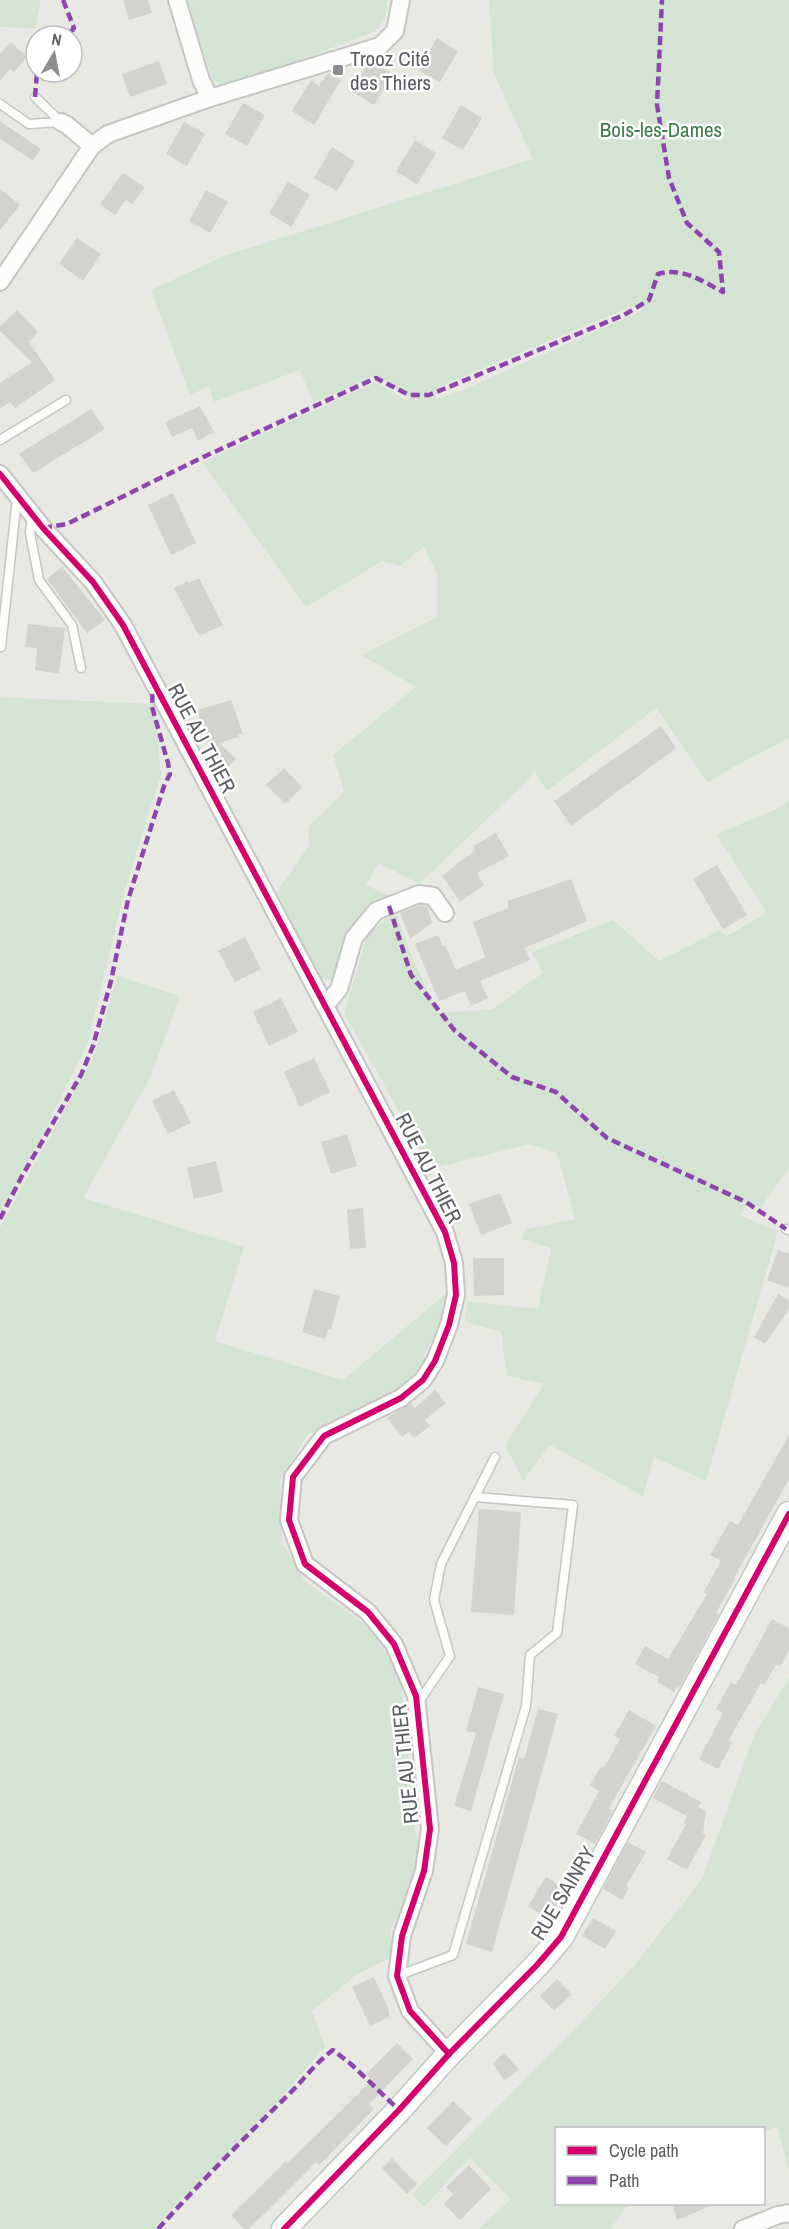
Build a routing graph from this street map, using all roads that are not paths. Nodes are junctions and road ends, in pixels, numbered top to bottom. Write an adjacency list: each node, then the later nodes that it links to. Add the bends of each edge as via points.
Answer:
1 (177, 0): 4 (street)
2 (401, 0): 4 (street, via 395,31 380,46)
3 (35, 97): 6 (lane)
4 (210, 98): 7 (street, via 108,134)
5 (0, 104): 6 (lane, via 29,123)
6 (61, 122): 7 (street)
7 (92, 146): 8 (street)
8 (0, 282)
9 (66, 400): 10 (lane)
10 (0, 440)
11 (0, 474): 12 (street, RUE AU THIER)
12 (17, 498): 13 (street, RUE AU THIER); 14 (lane)
13 (32, 515): 15 (lane, via 30,533 39,580 72,625); 17 (street, RUE AU THIER, via 93,582 123,625)
14 (2, 647)
15 (81, 668)
16 (445, 913): 17 (street, via 433,896 419,894 376,911 354,938 339,989)
17 (326, 1005): 21 (street, RUE AU THIER, via 445,1232 454,1263 456,1294 449,1325 423,1380 401,1398 324,1436 293,1477 289,1520 305,1564 368,1612 394,1644)
18 (495, 1457): 19 (lane)
19 (475, 1497): 21 (lane, via 441,1564 434,1600 450,1656); 22 (lane, via 573,1505 557,1633 530,1655 526,1706 453,1955)
20 (789, 1514): 23 (street, RUE SAINRY, via 561,1937)
21 (417, 1704): 22 (street, RUE AU THIER, via 430,1829 424,1871 402,1936)
22 (397, 1976): 23 (street, RUE AU THIER, via 410,2011)
23 (449, 2054): 25 (street, RUE SAINRY)
24 (789, 2213): 26 (street)
25 (284, 2229)
26 (743, 2229)

